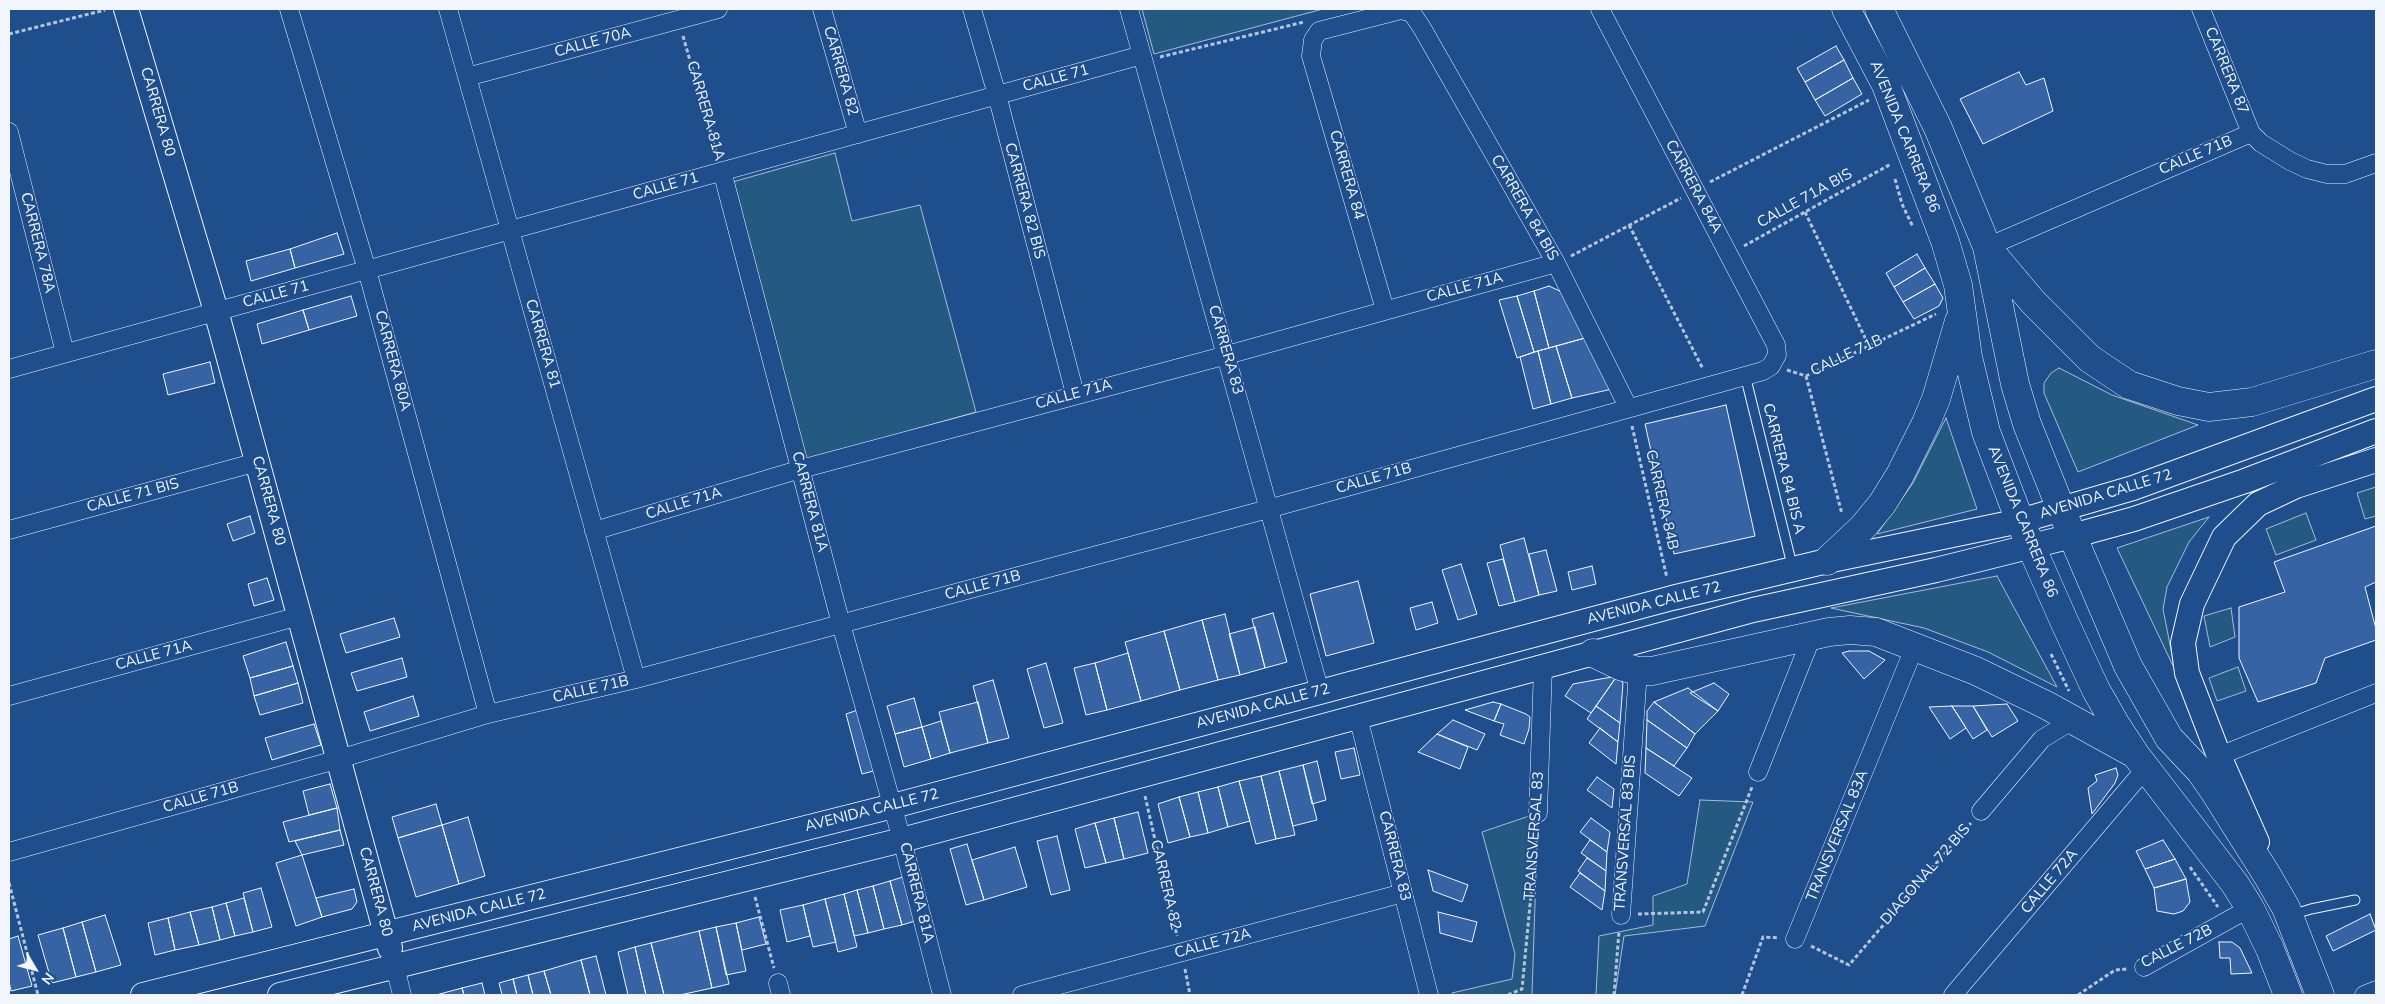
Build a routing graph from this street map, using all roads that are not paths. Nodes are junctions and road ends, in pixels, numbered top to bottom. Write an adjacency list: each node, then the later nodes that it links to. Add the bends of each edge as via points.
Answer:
1 (126, 9): 26 (main road, CARRERA 80)
2 (289, 9): 24 (street, CARRERA 80A)
3 (448, 9): 14 (street, CARRERA 81)
4 (718, 9): 14 (street, CALLE 70A)
5 (822, 9): 18 (street, CARRERA 82)
6 (972, 9): 15 (street, CARRERA 82 BIS)
7 (1129, 9): 13 (street, CARRERA 83)
8 (1600, 9): 31 (street, CARRERA 84A, via 1776,345 1777,355)
9 (1846, 9): 27 (main road, AVENIDA CARRERA 86, via 1886,85 1952,263)
10 (1879, 9): 22 (main road, AVENIDA CARRERA 86, via 1938,128)
11 (2202, 9): 17 (street, CARRERA 87)
12 (1412, 13): 23 (street, CARRERA 84 BIS); 25 (street, CARRERA 84, via 1401,10 1316,36 1311,56)
13 (1142, 55): 15 (street, CALLE 71); 29 (street, CARRERA 83)
14 (467, 77): 21 (street, CARRERA 81)
15 (997, 95): 18 (street, CALLE 71); 34 (street, CARRERA 82 BIS)
16 (9, 132): 28 (street, CARRERA 78A)
17 (2251, 133): 19 (street, CALLE 71B, via 2275,154 2307,169 2345,174); 22 (street, CALLE 71B)
18 (858, 134): 20 (street, CALLE 71)
19 (2376, 164)
20 (722, 171): 21 (street, CALLE 71); 40 (street, CARRERA 81A)
21 (510, 230): 24 (street, CALLE 71); 45 (street, CARRERA 81)
22 (1987, 247): 30 (main road, via 2033,302 2090,359 2129,385 2178,402 2209,407 2252,402); 42 (main road, AVENIDA CARRERA 86, via 2021,405)
23 (1556, 264): 25 (street, CALLE 71A); 36 (street, CARRERA 84 BIS)
24 (367, 270): 26 (street, CALLE 71); 62 (street, CARRERA 80A)
25 (1385, 310): 29 (street, CALLE 71A)
26 (216, 312): 28 (street, CALLE 71); 39 (main road, CARRERA 80)
27 (1950, 313): 43 (main road, AVENIDA CARRERA 86, via 1968,356 1989,441); 48 (main road, via 1936,399 1926,423 1882,504 1863,528)
28 (65, 353): 32 (street, CALLE 71)
29 (1227, 355): 34 (street, CALLE 71A); 41 (street, CARRERA 83)
30 (2376, 364)
31 (1771, 366): 33 (street, CALLE 71B)
32 (9, 369)
33 (1746, 375): 36 (street, CALLE 71B); 49 (lane, CARRERA 84 BIS A)
34 (1075, 394): 40 (street, CALLE 71A)
35 (2376, 399): 42 (main road, AVENIDA CALLE 72, via 2170,475)
36 (1628, 407): 41 (street, CALLE 71B)
37 (2376, 431): 46 (main road, AVENIDA CALLE 72, via 2218,490)
38 (2376, 460): 66 (main road, via 2296,486 2258,504 2220,544 2192,604 2183,643 2187,673)
39 (257, 462): 44 (street, CALLE 71 BIS); 50 (main road, CARRERA 80)
40 (801, 469): 45 (street, CALLE 71A); 51 (street, CARRERA 81A)
41 (1268, 509): 51 (street, CALLE 71B); 58 (street, CARRERA 83)
42 (2061, 510): 43 (main road, AVENIDA CALLE 72); 46 (main road, AVENIDA CARRERA 86)
43 (2020, 521): 47 (main road, AVENIDA CARRERA 86); 48 (main road, AVENIDA CALLE 72)
44 (9, 530)
45 (594, 531): 57 (street, CARRERA 81)
46 (2072, 536): 47 (main road, AVENIDA CALLE 72); 77 (main road, AVENIDA CARRERA 86, via 2128,666 2152,710 2170,738 2214,791)
47 (2031, 547): 54 (main road, AVENIDA CALLE 72, via 1753,610); 68 (main road, AVENIDA CARRERA 86, via 2096,690)
48 (1827, 561): 49 (main road, AVENIDA CALLE 72)
49 (1794, 570): 58 (main road, AVENIDA CALLE 72, via 1672,598)
50 (300, 616): 60 (street, CALLE 71A); 67 (main road, CARRERA 80)
51 (841, 624): 57 (street, CALLE 71B); 70 (street, CARRERA 81A)
52 (1812, 636): 53 (main road, via 1864,630); 56 (main road, via 1665,669); 69 (street)
53 (1915, 646): 61 (main road); 81 (street, TRANSVERSAL 83A)
54 (1593, 653): 55 (main road, AVENIDA CALLE 72); 56 (main road)
55 (1543, 667): 63 (main road, AVENIDA CALLE 72); 72 (street, TRANSVERSAL 83)
56 (1638, 671): 79 (street, TRANSVERSAL 83 BIS)
57 (636, 679): 62 (street, CALLE 71B)
58 (1320, 692): 70 (main road, AVENIDA CALLE 72)
59 (2376, 693): 66 (street)
60 (9, 696)
61 (2046, 705): 64 (main road); 65 (street, DIAGONAL 72 BIS, via 2048,726)
62 (488, 714): 67 (street, CALLE 71B)
63 (1358, 717): 73 (main road, AVENIDA CALLE 72); 75 (street, CARRERA 83)
64 (2073, 720): 65 (street, DIAGONAL 72 BIS); 68 (main road)
65 (2042, 739): 71 (street, DIAGONAL 72 BIS)
66 (2219, 756): 77 (main road)
67 (339, 759): 74 (street, CALLE 71B); 80 (main road, CARRERA 80)
68 (2141, 761): 78 (main road, AVENIDA CARRERA 86, via 2235,884); 91 (street, CALLE 72A)
69 (1758, 772)
70 (894, 806): 73 (street, CARRERA 81A); 80 (main road, AVENIDA CALLE 72)
71 (1981, 811)
72 (1538, 813)
73 (902, 840): 82 (main road, AVENIDA CALLE 72); 88 (street, CARRERA 81A)
74 (9, 852)
75 (1403, 893): 89 (street, CALLE 72A); 90 (street, CARRERA 83)
76 (2355, 900): 77 (lane)
77 (2287, 912): 93 (main road, AVENIDA CARRERA 86)
78 (2239, 914): 83 (street, CALLE 72B); 92 (main road, AVENIDA CARRERA 86, via 2270,949)
79 (1620, 915)
80 (386, 934): 82 (main road, CARRERA 80); 85 (main road, AVENIDA CALLE 72)
81 (1795, 939)
82 (395, 967): 86 (main road, AVENIDA CALLE 72); 87 (street, CARRERA 80)
83 (2144, 968)
84 (2376, 990): 94 (street)
85 (143, 995)
86 (280, 995)
87 (402, 995)
88 (942, 995)
89 (1022, 995)
90 (1429, 995)
91 (1953, 995)
92 (2288, 995)
93 (2320, 995)
94 (2364, 995)

